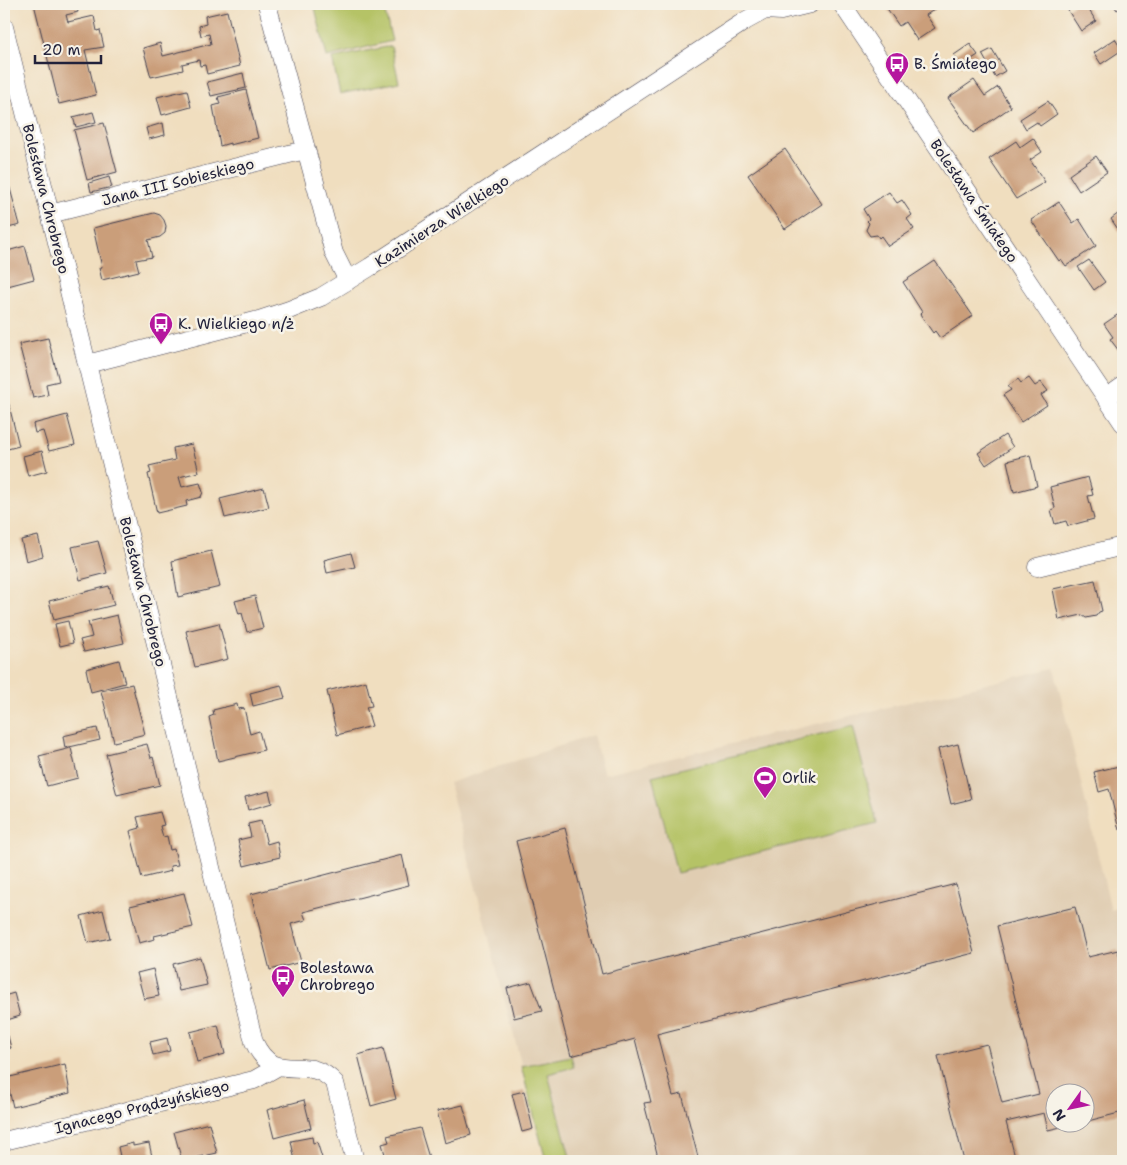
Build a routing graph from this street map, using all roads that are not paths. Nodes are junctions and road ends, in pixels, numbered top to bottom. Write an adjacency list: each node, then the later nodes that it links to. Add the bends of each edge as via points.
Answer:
1 (267, 4): 6 (street)
2 (810, 4): 4 (street, Kazimierza Wielkiego, via 781,11)
3 (842, 4): 11 (street, Bolesława Śmiałego)
4 (768, 7): 8 (street, Kazimierza Wielkiego)
5 (4, 27): 7 (street, Bolesława Chrobrego)
6 (306, 150): 7 (street, Jana III Sobieskiego); 8 (street, via 334,253)
7 (50, 214): 9 (street, Bolesława Chrobrego)
8 (348, 281): 9 (street, Kazimierza Wielkiego, via 321,297 259,320)
9 (87, 364): 15 (street, Bolesława Chrobrego, via 254,1042 260,1054)
10 (1123, 386): 11 (street)
11 (1106, 398): 12 (street, Bolesława Śmiałego)
12 (1123, 423)
13 (1123, 548): 14 (street)
14 (1037, 567)
15 (277, 1067): 16 (street, Ignacego Prądzyńskiego, via 254,1080); 17 (street, via 308,1067 327,1075 335,1084)
16 (4, 1141)
17 (355, 1161)

